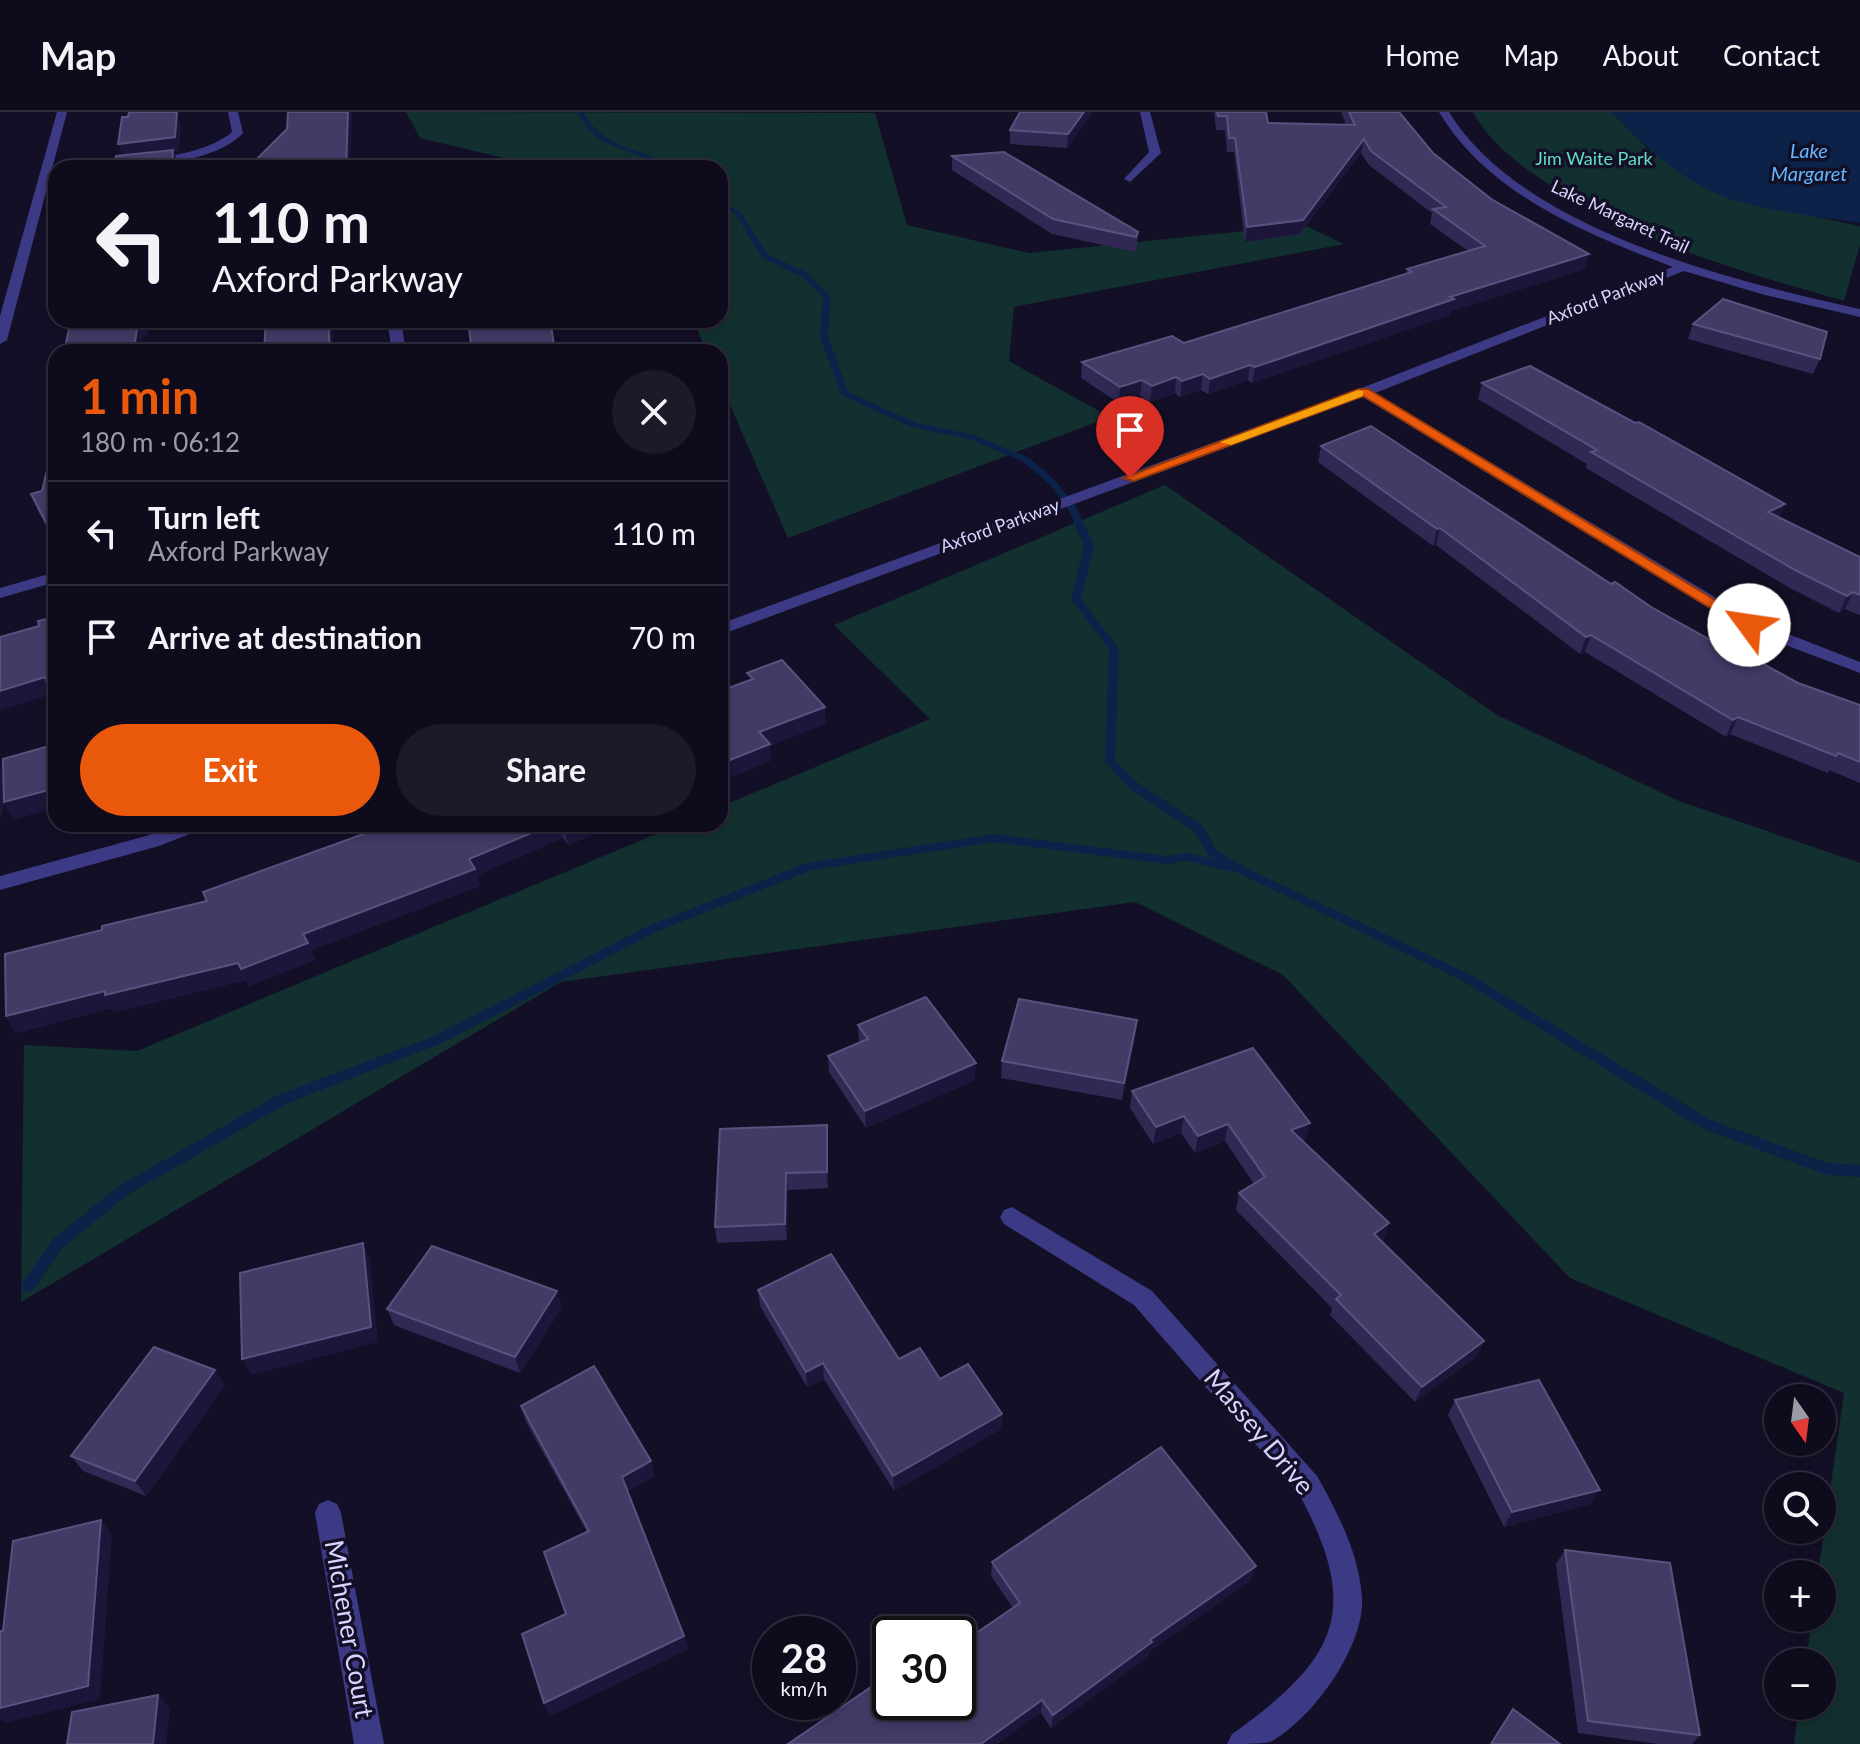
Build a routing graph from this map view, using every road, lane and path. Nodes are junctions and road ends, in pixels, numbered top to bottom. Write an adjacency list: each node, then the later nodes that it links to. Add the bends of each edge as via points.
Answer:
1 (62, 112): 5 (street)
2 (233, 112): 6 (street, via 238,133 222,147)
3 (1145, 112): 7 (street, via 1155,153)
4 (1444, 112): 9 (street, Lake Margaret Trail, via 1467,145 1528,194)
5 (55, 160)
6 (141, 160)
7 (1130, 179)
8 (48, 188): 11 (street)
9 (1683, 267): 10 (street, Lake Margaret Trail); 12 (street, Axford Parkway)
10 (1860, 313)
11 (0, 340)
12 (1364, 392): 15 (street, Axford Parkway); 16 (street, via 1749,625)
13 (48, 579): 14 (street)
14 (0, 593)
15 (728, 627)
16 (1860, 668)
17 (176, 832): 18 (street)
18 (0, 883)
19 (1012, 1217): 22 (street, Massey Drive, via 1143,1298 1308,1485 1328,1521 1347,1597 1342,1636 1299,1700)
20 (328, 1513): 21 (street, Michener Court)
21 (369, 1744)
22 (1242, 1744)

